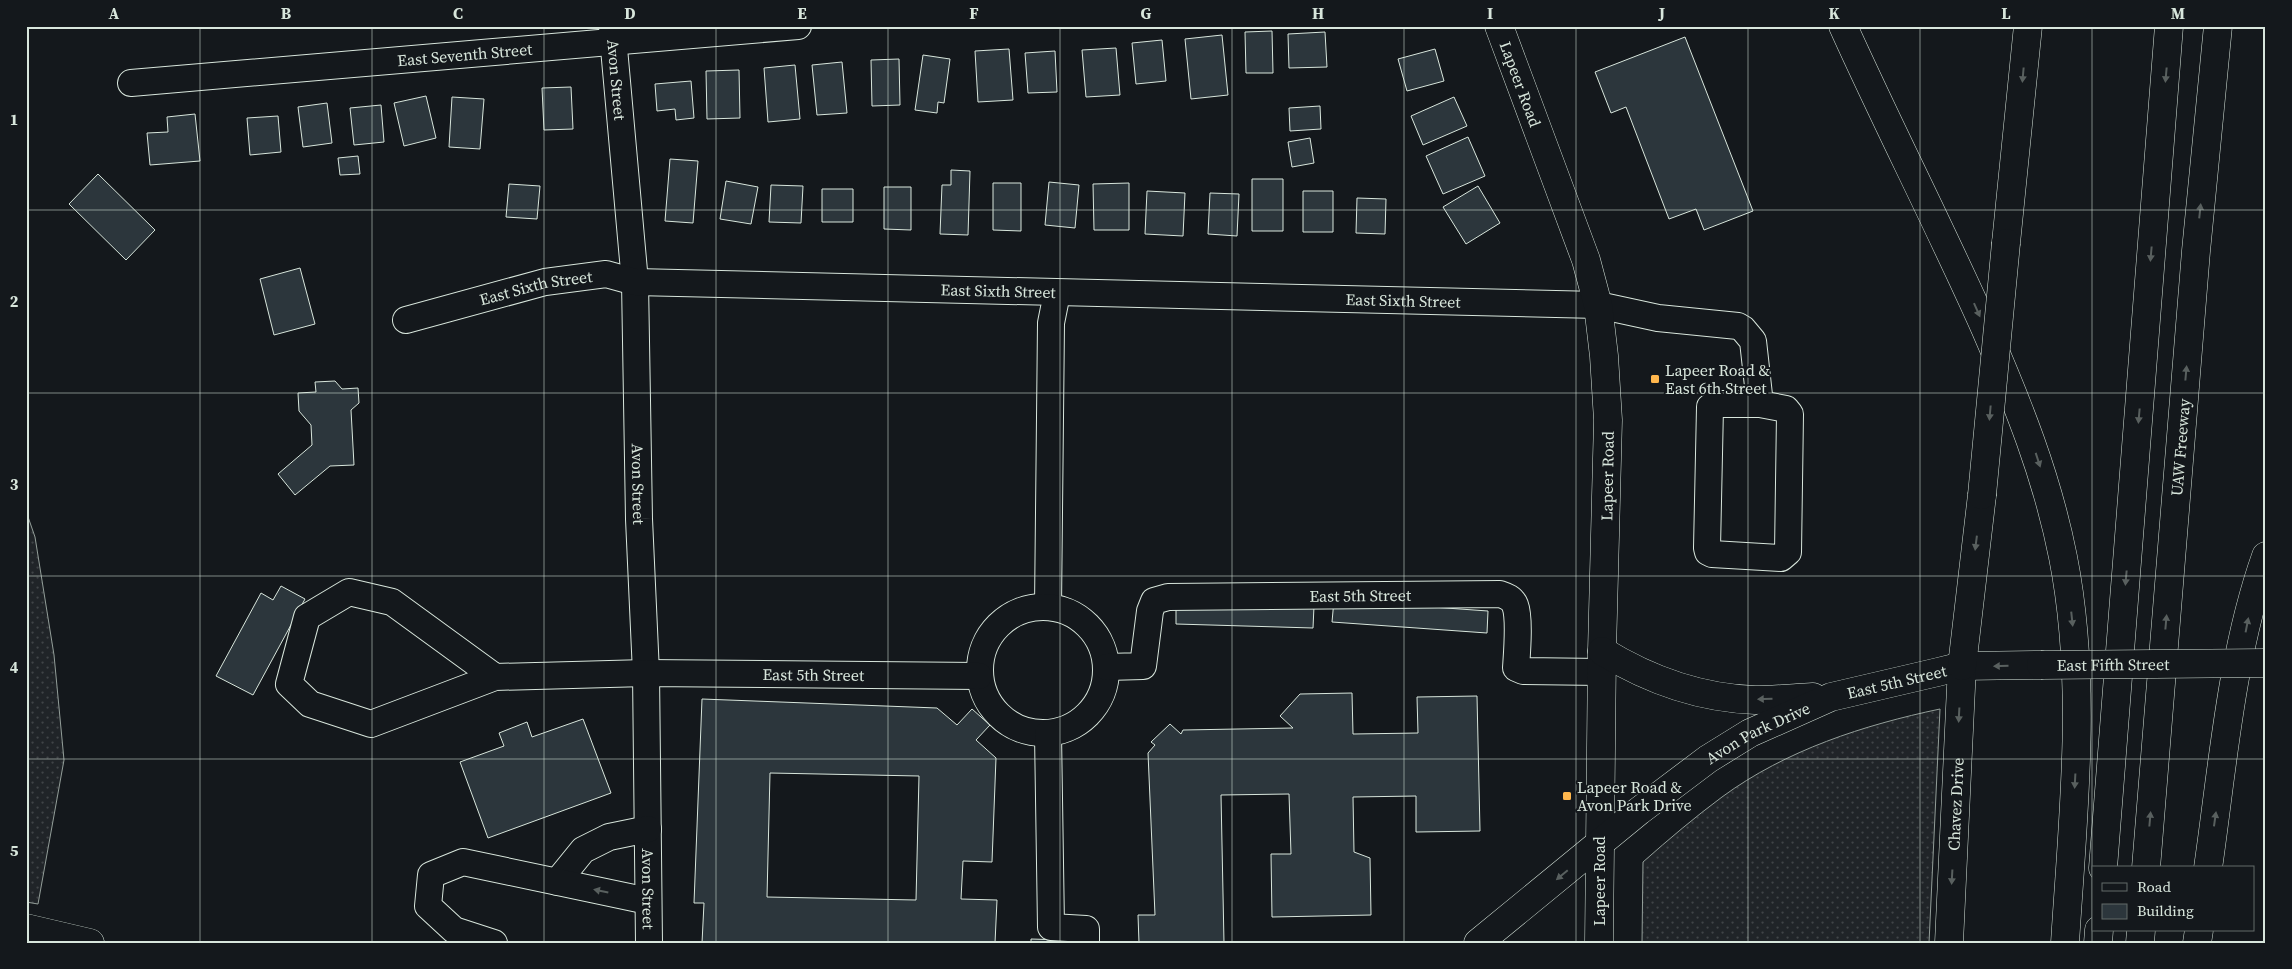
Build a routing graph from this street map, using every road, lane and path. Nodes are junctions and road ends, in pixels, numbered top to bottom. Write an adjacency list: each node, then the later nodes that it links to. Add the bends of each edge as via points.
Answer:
1 (798, 26): 8 (street, East Seventh Street)
2 (1499, 26): 13 (main road, Lapeer Road, via 1586,260)
3 (1843, 26): 10 (main road)
4 (1862, 26): 10 (main road)
5 (2028, 26): 20 (main road, Chavez Drive, one-way to 20, bridge)
6 (2170, 26): 29 (main road, one-way to 29)
7 (2218, 26): 30 (main road, UAW Freeway, one-way to 7, via 2195,261)
8 (612, 34): 9 (street, East Seventh Street); 11 (street, Avon Street)
9 (131, 83)
10 (1957, 265): 43 (main road, one-way to 43, via 2020,409 2038,460 2064,559 2076,655 2077,711)
11 (634, 282): 12 (street, East Sixth Street); 14 (street, East Sixth Street, via 606,274 545,282); 22 (street, Avon Street)
12 (1057, 293): 13 (street, East Sixth Street); 17 (street, via 1050,322)
13 (1598, 305): 15 (street, East Sixth Street, via 1658,318 1744,329 1753,341); 18 (main road, Lapeer Road, via 1608,420)
14 (406, 320)
15 (1760, 404): 15 (street, via 1786,409 1790,414 1788,552 1780,558 1712,554 1708,552 1709,410 1714,404)
16 (2266, 556): 31 (main road, one-way to 16, via 2237,673)
17 (1048, 607): 21 (street, via 1072,612 1097,634); 23 (street, via 1038,605 1007,616 985,642)
18 (1601, 662): 21 (street, East 5th Street, via 1523,671 1516,668 1515,605 1509,597 1500,594 1168,597 1154,601 1152,606 1143,666); 25 (main road, one-way to 18, via 1755,700 1697,692); 28 (main road, Lapeer Road)
19 (2266, 663): 20 (main road, East Fifth Street, one-way to 20, bridge)
20 (1962, 666): 25 (main road, East 5th Street); 42 (main road, Chavez Drive, one-way to 42)
21 (1108, 667): 26 (street, via 1101,699 1079,723)
22 (646, 673): 23 (street, East 5th Street); 24 (street, East 5th Street); 27 (street, Avon Street)
23 (979, 676): 26 (street, via 990,706 1016,728)
24 (495, 677): 24 (street, East 5th Street, via 392,602 348,592 307,617 289,684 310,704 371,724)
25 (1831, 697): 28 (main road, Avon Park Drive, via 1750,733 1708,759)
26 (1048, 734): 39 (street, via 1051,928 1086,928)
27 (648, 829): 32 (street, via 609,837 582,850); 33 (street, Avon Street)
28 (1599, 844): 40 (main road, Avon Park Drive, one-way to 40); 41 (main road, Lapeer Road)
29 (2103, 866)
30 (2146, 866)
31 (2208, 866)
32 (557, 882): 33 (street, one-way to 32); 37 (street, via 463,862 431,875 428,906 454,930)
33 (648, 901): 38 (street, Avon Street)
34 (26, 928): 35 (main road)
35 (51, 939): 36 (main road)
36 (90, 943)
37 (494, 943)
38 (649, 943)
39 (1086, 943)
40 (1478, 943)
41 (1599, 943)
42 (1949, 943)
43 (2065, 943)

